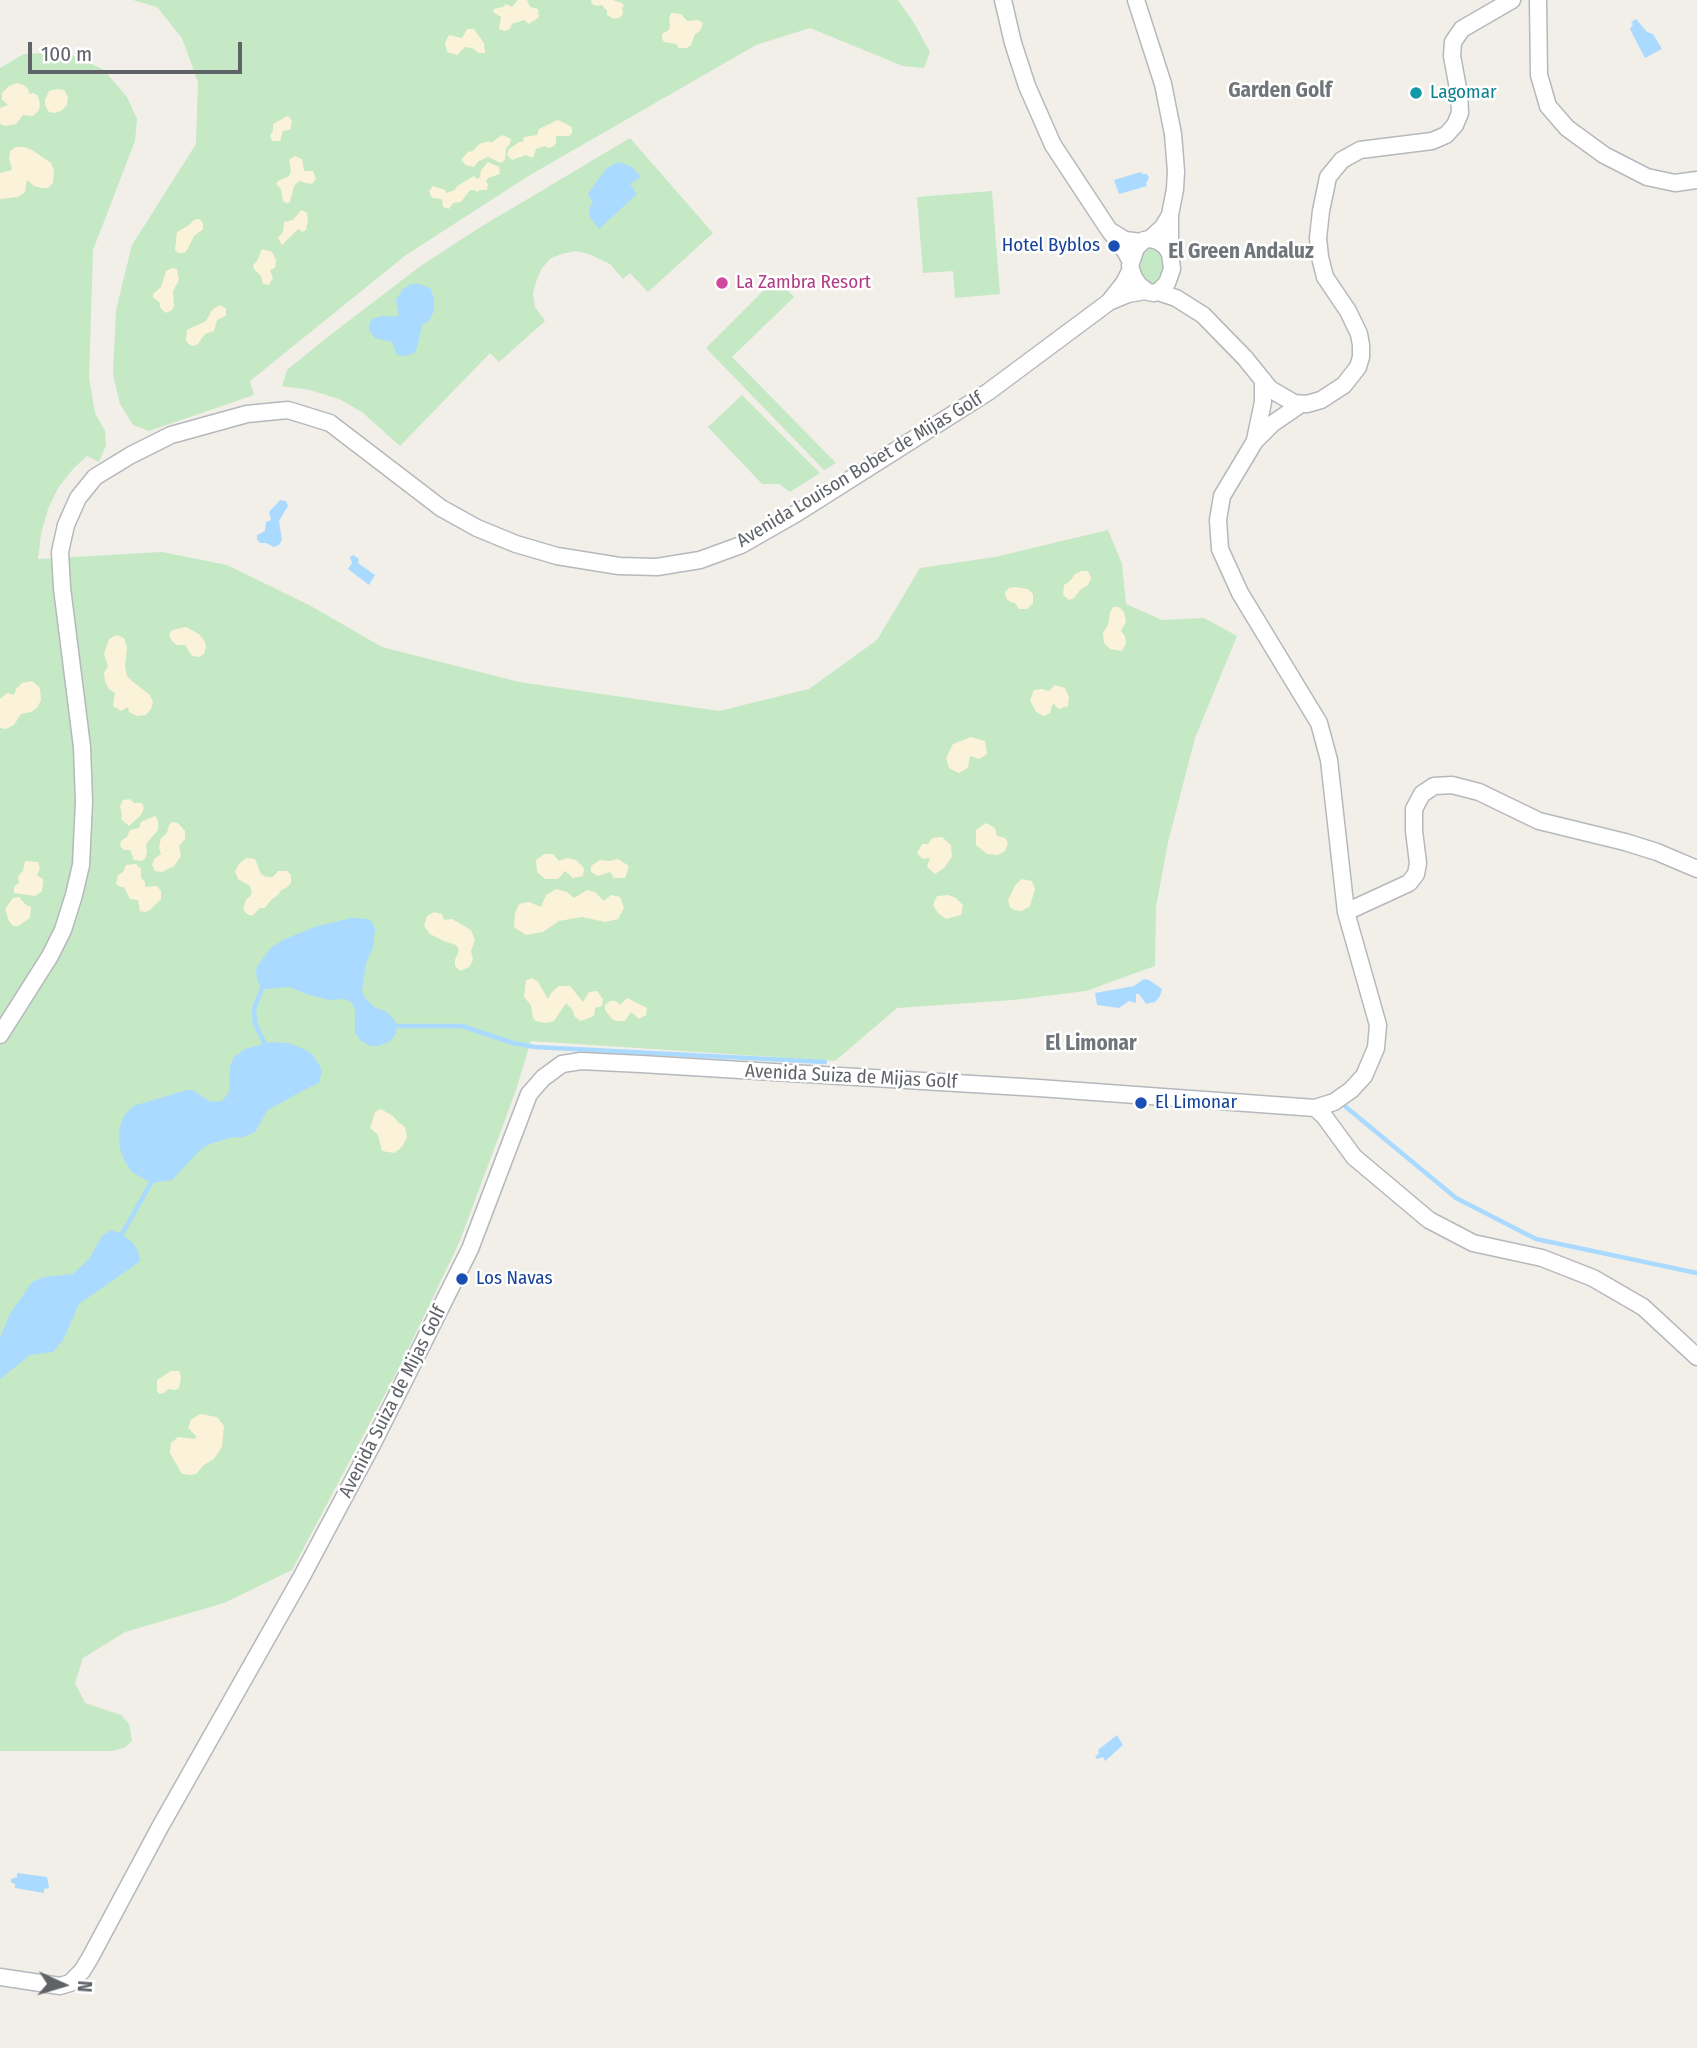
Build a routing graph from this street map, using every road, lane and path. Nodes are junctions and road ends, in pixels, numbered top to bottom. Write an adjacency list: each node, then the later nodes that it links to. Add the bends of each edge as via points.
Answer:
1 (1003, 0): 7 (street, via 1027,86 1053,145)
2 (1136, 0): 6 (street, via 1163,84 1173,134 1176,171)
3 (1512, 0): 14 (street, via 1462,29 1453,42 1460,113 1446,135 1432,141 1360,150 1342,160 1328,177 1318,238 1320,257 1325,277 1359,334 1361,357 1344,385 1321,400)
4 (1538, 0): 5 (street, via 1539,75 1548,106 1567,128 1604,155 1647,177 1675,183)
5 (1697, 180)
6 (1170, 215): 8 (street); 9 (street)
7 (1109, 230): 8 (street, via 1130,242); 10 (street)
8 (1146, 241): 9 (street, via 1161,243); 10 (street, via 1133,253)
9 (1170, 253): 11 (street, via 1171,276 1163,288)
10 (1131, 266): 11 (street, via 1139,285); 12 (street, Avenida Louison Bobet de Mijas Golf)
11 (1152, 291): 12 (street, Avenida Louison Bobet de Mijas Golf); 13 (street, via 1176,298 1203,315)
12 (1109, 302): 18 (street, Avenida Louison Bobet de Mijas Golf, via 988,392 797,513 741,545 700,560 657,567 619,566 516,544 441,508 330,423 288,410 247,414 171,435 95,477 78,498 60,552 82,747 81,864 55,947)
13 (1263, 380): 14 (street, via 1270,389); 15 (street)
14 (1301, 404): 15 (street)
15 (1255, 441): 17 (street, via 1222,496 1220,549 1240,593 1319,723 1329,760)
16 (1697, 869): 17 (street, via 1636,845 1539,821 1479,792 1434,786 1422,794 1414,809 1416,874 1409,883)
17 (1346, 912): 19 (street, Avenida Suiza de Mijas Golf, via 1378,1025 1376,1048 1364,1076 1351,1090)
18 (0, 1035)
19 (1315, 1108): 20 (street, via 1354,1157 1429,1220 1473,1243 1542,1258 1593,1278 1643,1307); 21 (street, Avenida Suiza de Mijas Golf, via 581,1061 562,1064 542,1077 529,1094 470,1249 373,1443 90,1958 70,1983 60,1986)
20 (1697, 1357)
21 (0, 1977)

